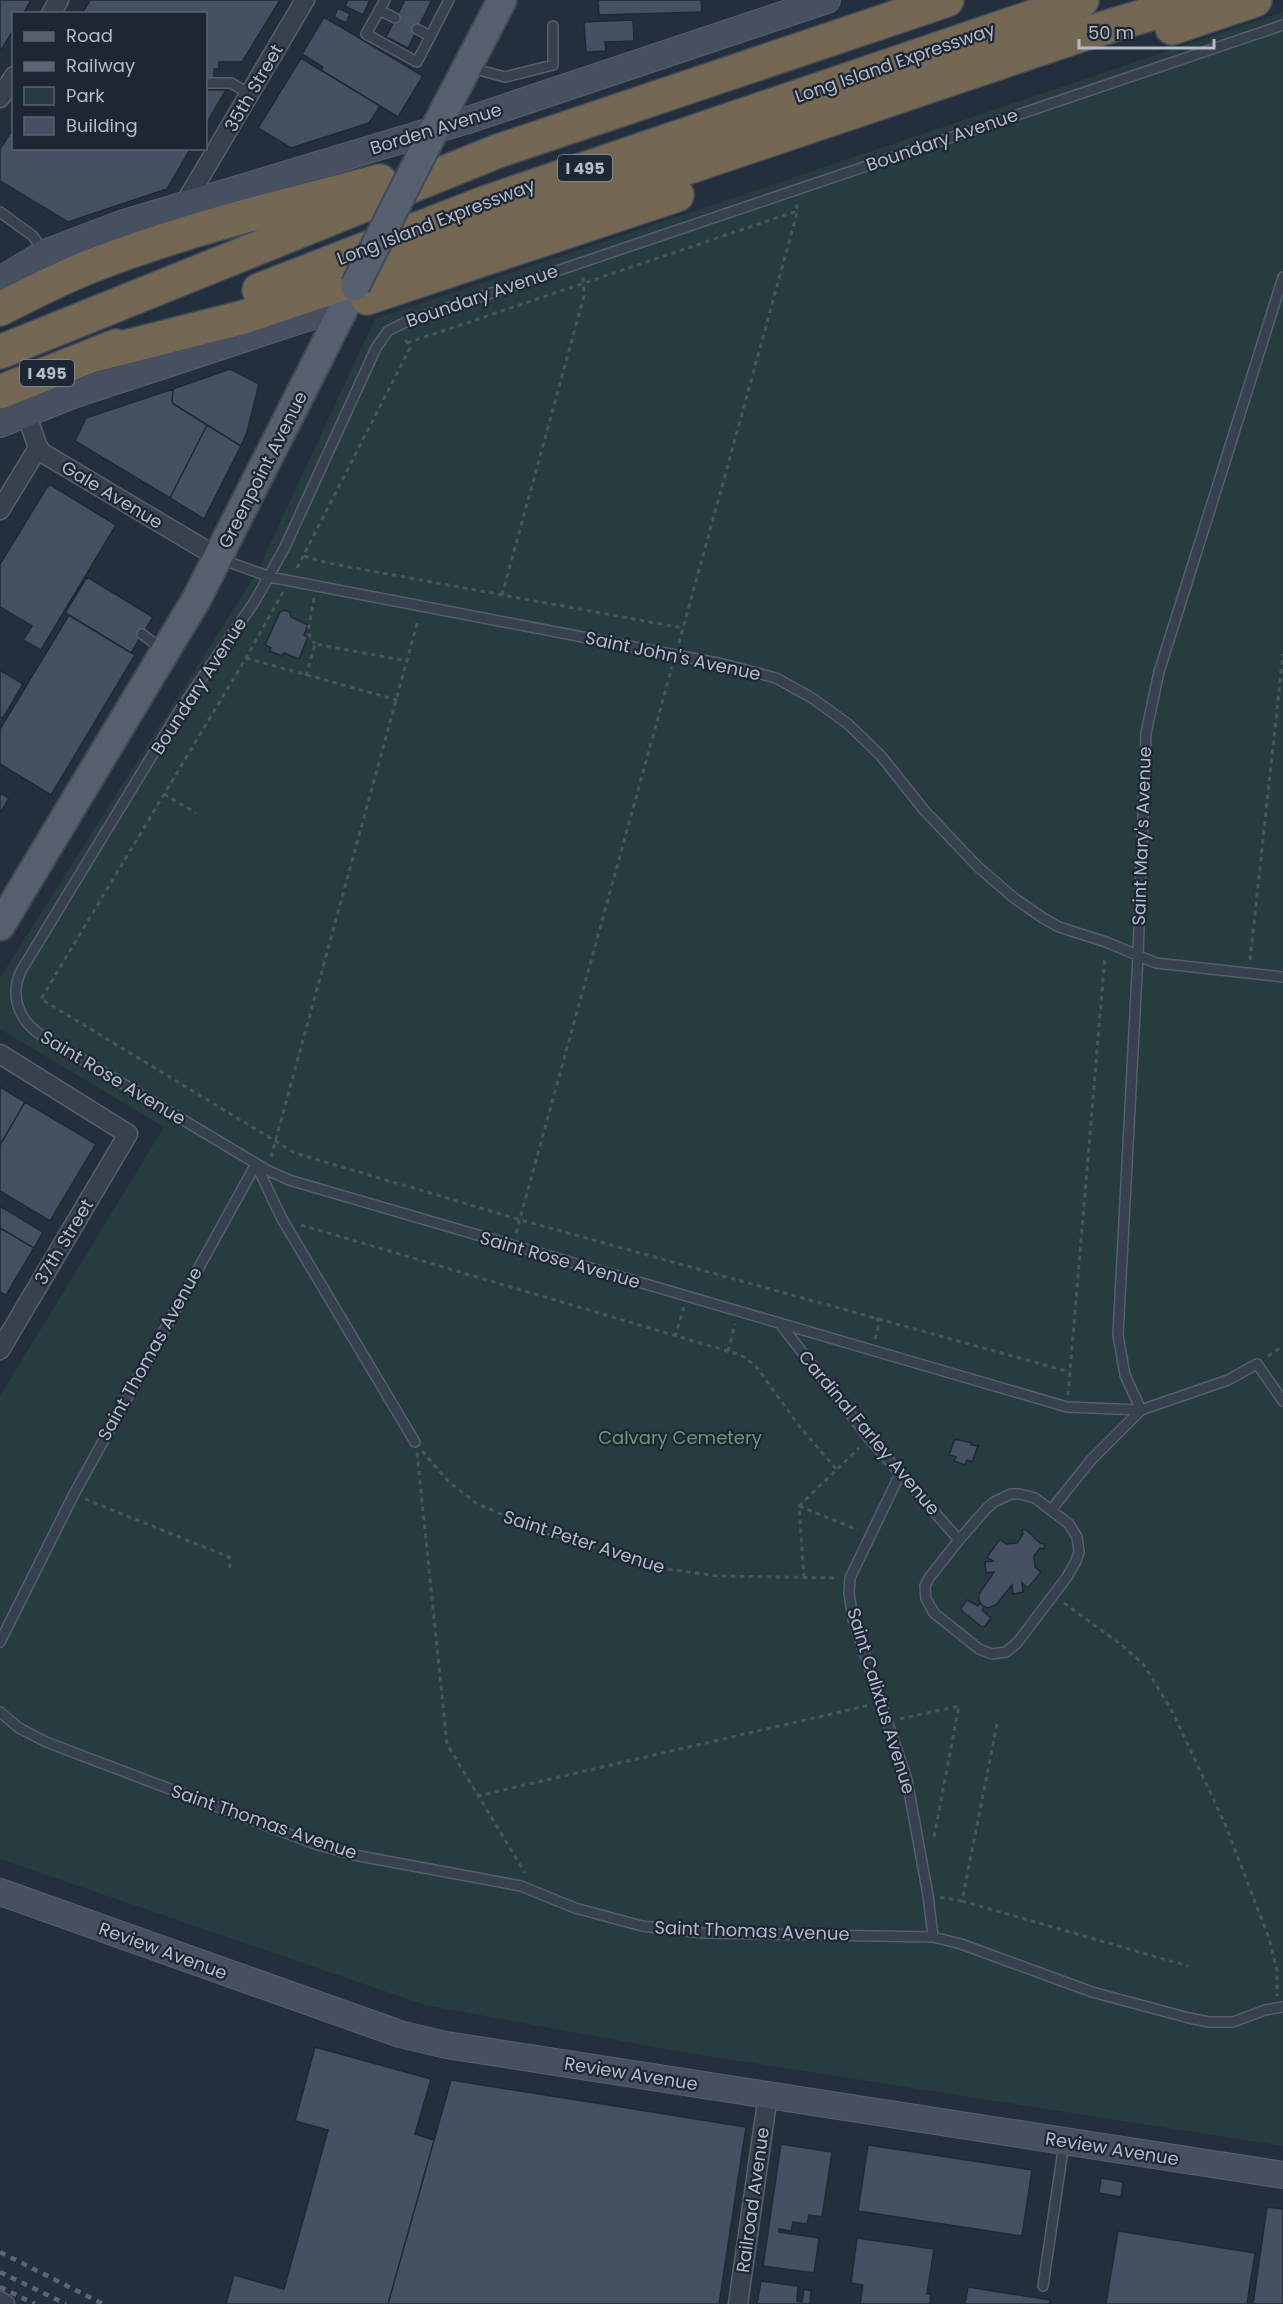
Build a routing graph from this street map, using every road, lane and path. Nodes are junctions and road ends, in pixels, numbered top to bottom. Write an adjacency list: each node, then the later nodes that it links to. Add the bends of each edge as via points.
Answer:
1 (305, 0): 19 (street, 35th Street)
2 (385, 0): 10 (lane)
3 (448, 0): 15 (lane)
4 (502, 0): 16 (main road, Greenpoint Avenue)
5 (826, 0): 21 (main road, Borden Avenue)
6 (947, 0): 22 (highway, I 495)
7 (1082, 0): 38 (highway, Long Island Expressway / I 495, via 487,202)
8 (1196, 0): 38 (highway, via 244,317)
9 (1255, 0): 33 (highway)
10 (379, 10): 11 (lane); 15 (lane, via 366,34 417,62)
11 (395, 18)
12 (1283, 25): 23 (lane, Boundary Avenue)
13 (553, 26): 16 (lane, via 553,64 505,77)
14 (417, 29): 15 (lane)
15 (430, 36)
16 (468, 68): 21 (main road, Greenpoint Avenue)
17 (12, 79): 20 (street)
18 (207, 83): 19 (lane, via 231,83)
19 (250, 94): 24 (street, 35th Street)
20 (0, 98)
21 (431, 139): 24 (main road, Borden Avenue); 33 (main road, Greenpoint Avenue, bridge)
22 (498, 151): 34 (highway, via 283,206 121,255); 37 (highway, I 495)
23 (795, 190): 25 (path); 28 (lane, Boundary Avenue)
24 (183, 206): 27 (main road, Borden Avenue)
25 (797, 211): 32 (path); 51 (path)
26 (0, 212): 27 (lane, via 33,236)
27 (45, 253): 29 (street, Borden Avenue); 31 (main road, Borden Avenue)
28 (579, 264): 32 (path); 35 (lane, Boundary Avenue)
29 (0, 266)
30 (1283, 277): 65 (lane, Saint Mary's Avenue, via 1149,711)
31 (0, 280)
32 (585, 285): 36 (path); 49 (path)
33 (350, 295): 40 (main road); 45 (main road, Greenpoint Avenue)
34 (0, 309)
35 (398, 325): 36 (path); 46 (lane, Boundary Avenue, via 388,331 376,348)
36 (407, 343): 44 (path, via 410,348)
37 (0, 352)
38 (94, 355): 39 (highway, Long Island Expressway / I 495)
39 (0, 392)
40 (26, 414): 41 (main road); 42 (street)
41 (0, 424)
42 (38, 448): 43 (street); 45 (street, Gale Avenue)
43 (0, 510)
44 (304, 556): 47 (path); 49 (path)
45 (219, 558): 46 (lane, Saint John's Avenue); 54 (main road, Greenpoint Avenue)
46 (270, 576): 47 (lane, Saint John's Avenue); 68 (lane, Boundary Avenue, via 178,714 21,971 16,992)
47 (290, 580): 48 (lane, Saint John's Avenue); 57 (path)
48 (316, 586): 50 (lane, Saint John's Avenue); 53 (path, via 308,633)
49 (502, 595): 51 (path)
50 (422, 607): 55 (lane, Saint John's Avenue); 58 (path)
51 (683, 628): 55 (path)
52 (142, 634): 54 (lane)
53 (315, 644): 58 (path); 59 (path)
54 (165, 651): 63 (main road, Greenpoint Avenue)
55 (676, 654): 64 (lane, Saint John's Avenue, via 776,678 812,698 866,741 957,846 1014,898 1059,927); 74 (path)
56 (1283, 654): 66 (path)
57 (246, 658): 59 (path); 61 (path)
58 (407, 661): 60 (path)
59 (306, 676): 60 (path)
60 (397, 700): 70 (path)
61 (164, 794): 62 (path); 70 (path, via 41,999)
62 (196, 813)
63 (0, 926)
64 (1106, 942): 65 (lane, Saint John's Avenue); 85 (path)
65 (1138, 956): 66 (lane, Saint John's Avenue, via 1166,966); 88 (lane, Saint Mary's Avenue, via 1118,1335 1125,1375)
66 (1248, 974): 67 (lane, Saint John's Avenue)
67 (1283, 976)
68 (20, 1011): 71 (lane, Saint Rose Avenue, via 38,1034)
69 (0, 1054): 81 (street, 37th Street, via 128,1134)
70 (275, 1143): 72 (path); 74 (path, via 326,1163)
71 (256, 1164): 72 (lane, Saint Rose Avenue); 73 (lane); 93 (lane, Saint Thomas Avenue)
72 (267, 1170): 75 (lane, Saint Rose Avenue, via 303,1186)
73 (282, 1219): 79 (path); 90 (lane)
74 (521, 1220): 77 (path)
75 (687, 1298): 76 (lane, Saint Rose Avenue); 79 (path)
76 (738, 1313): 78 (lane, Saint Rose Avenue); 82 (path)
77 (877, 1318): 83 (path); 85 (path)
78 (781, 1325): 83 (lane, Saint Rose Avenue); 89 (lane, Cardinal Farley Avenue)
79 (675, 1337): 82 (path)
80 (1283, 1346): 84 (path)
81 (0, 1350)
82 (728, 1351): 91 (path, via 755,1365)
83 (872, 1352): 87 (lane, Saint Rose Avenue)
84 (1257, 1364): 86 (lane); 88 (lane, via 1228,1380)
85 (1070, 1372): 87 (path)
86 (1283, 1401)
87 (1067, 1407): 88 (lane, Saint Rose Avenue)
88 (1141, 1410): 95 (lane, via 1091,1460)
89 (869, 1438): 91 (path); 92 (lane, Cardinal Farley Avenue)
90 (416, 1442): 99 (path, Saint Peter Avenue, via 436,1470 462,1494 541,1532 668,1569 718,1576); 107 (path, via 447,1744)
91 (837, 1470): 94 (path)
92 (900, 1474): 96 (lane); 97 (lane, Cardinal Farley Avenue)
93 (74, 1494): 98 (path, via 229,1557); 102 (lane, Saint Thomas Avenue)
94 (799, 1506): 96 (path); 99 (path)
95 (1051, 1510): 97 (lane, via 1027,1495 1011,1494 994,1502); 101 (lane, via 1068,1524 1079,1544 1076,1561)
96 (872, 1536): 100 (lane)
97 (959, 1539): 101 (lane, via 929,1578 926,1599 940,1619 979,1649 1000,1654 1011,1649)
98 (231, 1568)
99 (804, 1578): 100 (path, Saint Peter Avenue)
100 (850, 1578): 103 (lane, Saint Calixtus Avenue, via 853,1618)
101 (1053, 1595): 115 (path, via 1144,1665 1173,1713 1225,1824 1269,1938)
102 (0, 1642)
103 (881, 1702): 105 (lane, Saint Calixtus Avenue); 107 (path)
104 (0, 1712): 110 (lane, Saint Thomas Avenue, via 19,1728 56,1746 315,1844)
105 (888, 1722): 108 (lane, Saint Calixtus Avenue, via 907,1780); 108 (path, via 959,1706 934,1837)
106 (997, 1724): 112 (path)
107 (477, 1796): 110 (path)
108 (917, 1833): 111 (lane, Saint Calixtus Avenue)
109 (0, 1892): 116 (main road, Review Avenue, via 414,2038)
110 (538, 1892): 113 (lane, Saint Thomas Avenue, via 619,1921 682,1931)
111 (928, 1895): 112 (path); 113 (lane, Saint Calixtus Avenue)
112 (962, 1901): 114 (path)
113 (933, 1936): 115 (lane, Saint Thomas Avenue, via 1092,1992 1209,2022 1233,2022)
114 (1188, 1966)
115 (1279, 2007)
116 (768, 2096): 117 (main road, Review Avenue); 122 (street, Railroad Avenue)
117 (1064, 2142): 118 (main road, Review Avenue); 119 (lane)
118 (1283, 2175)
119 (1044, 2286)
120 (0, 2301): 121 (street)
121 (5, 2304)
122 (738, 2304)

